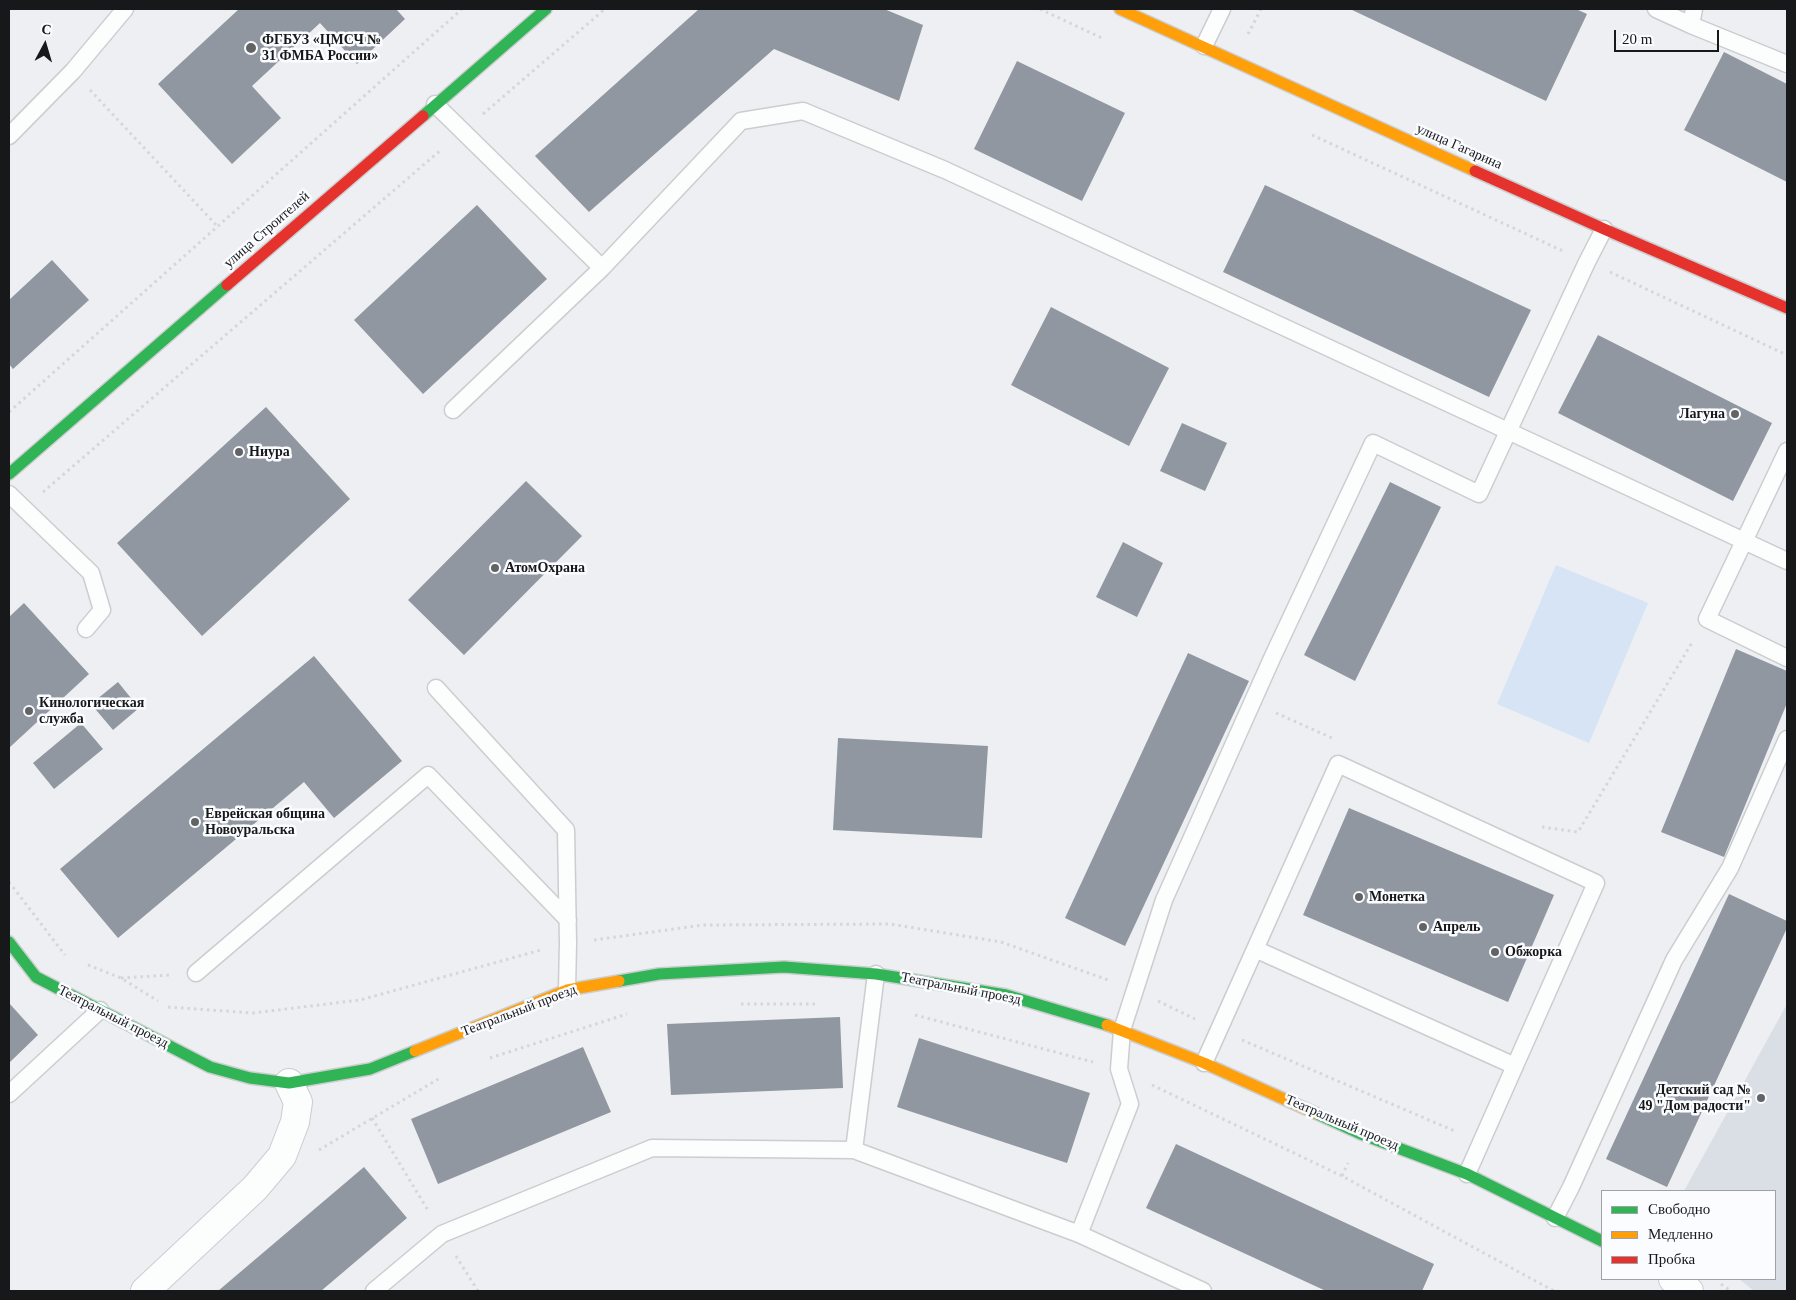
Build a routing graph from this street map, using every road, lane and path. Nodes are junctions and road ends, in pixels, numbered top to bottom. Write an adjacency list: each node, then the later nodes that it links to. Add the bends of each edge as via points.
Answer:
1 (125, 9): 14 (lane)
2 (462, 9): 19 (path)
3 (546, 9): 15 (street, улица Строителей)
4 (605, 9): 16 (path)
5 (1040, 9): 11 (path)
6 (1120, 9): 12 (street, улица Гагарина)
7 (1222, 9): 12 (lane)
8 (1656, 9): 10 (lane)
9 (1694, 9): 10 (lane)
10 (1691, 25): 13 (lane)
11 (1110, 42)
12 (1204, 46): 20 (street, улица Гагарина)
13 (1787, 64)
14 (73, 71): 18 (lane); 19 (path)
15 (436, 104): 16 (lane); 29 (street, улица Строителей)
16 (463, 131): 22 (lane); 31 (path)
17 (1307, 133): 21 (path)
18 (9, 136)
19 (218, 226): 26 (path)
20 (1604, 229): 21 (lane); 23 (street, улица Гагарина)
21 (1587, 262): 24 (path); 27 (lane)
22 (602, 268): 25 (lane); 27 (lane, via 741,121 804,111 945,170)
23 (1787, 308)
24 (1787, 355)
25 (453, 410)
26 (9, 412)
27 (1508, 430): 32 (lane); 38 (lane, via 1480,494 1373,444)
28 (1787, 451): 32 (lane)
29 (9, 474)
30 (9, 494): 31 (lane)
31 (24, 508): 35 (lane, via 91,573 102,610)
32 (1744, 542): 33 (lane); 34 (lane)
33 (1787, 561)
34 (1707, 619): 36 (lane); 41 (path, via 1578,832)
35 (86, 629)
36 (1787, 658)
37 (436, 688): 42 (lane, via 566,830)
38 (1252, 703): 39 (path); 54 (lane, via 1164,900)
39 (1332, 738)
40 (1787, 739): 66 (lane, via 1730,868 1674,960)
41 (1536, 826)
42 (568, 920): 45 (lane, via 428,775); 48 (lane)
43 (9, 942): 52 (street, Театральный проезд, via 36,977)
44 (1255, 949): 56 (lane); 57 (lane); 57 (lane, via 1338,764 1596,883)
45 (196, 973): 47 (path)
46 (876, 974): 48 (street, Театральный проезд, via 784,967 659,974); 51 (lane); 54 (street, Театральный проезд, via 1006,995)
47 (120, 978)
48 (567, 990): 60 (street, Театральный проезд, via 370,1069)
49 (736, 1004): 50 (path)
50 (824, 1004)
51 (872, 1004): 58 (path); 63 (lane)
52 (100, 1010): 60 (street, Театральный проезд, via 210,1067 250,1078); 61 (lane)
53 (630, 1013): 55 (path)
54 (1122, 1030): 56 (street, Театральный проезд); 58 (lane)
55 (482, 1061)
56 (1204, 1063): 65 (street, Театральный проезд, via 1361,1134)
57 (1515, 1066): 65 (lane)
58 (1119, 1069): 68 (lane, via 1130,1104); 75 (path, via 1342,1176)
59 (446, 1075): 62 (path)
60 (289, 1082): 71 (street, via 298,1102 295,1122 282,1156 255,1188)
61 (9, 1094)
62 (372, 1118): 64 (path); 67 (path)
63 (854, 1150): 67 (lane, via 652,1148); 68 (lane)
64 (314, 1153)
65 (1466, 1174): 66 (street, Театральный проезд)
66 (1555, 1218): 69 (street, Театральный проезд)
67 (442, 1234): 72 (lane); 73 (path)
68 (1079, 1234): 74 (lane)
69 (1601, 1241)
70 (1674, 1280): 76 (street)
71 (145, 1291)
72 (374, 1291)
73 (478, 1291)
74 (1203, 1291)
75 (1554, 1291)
76 (1689, 1291)

